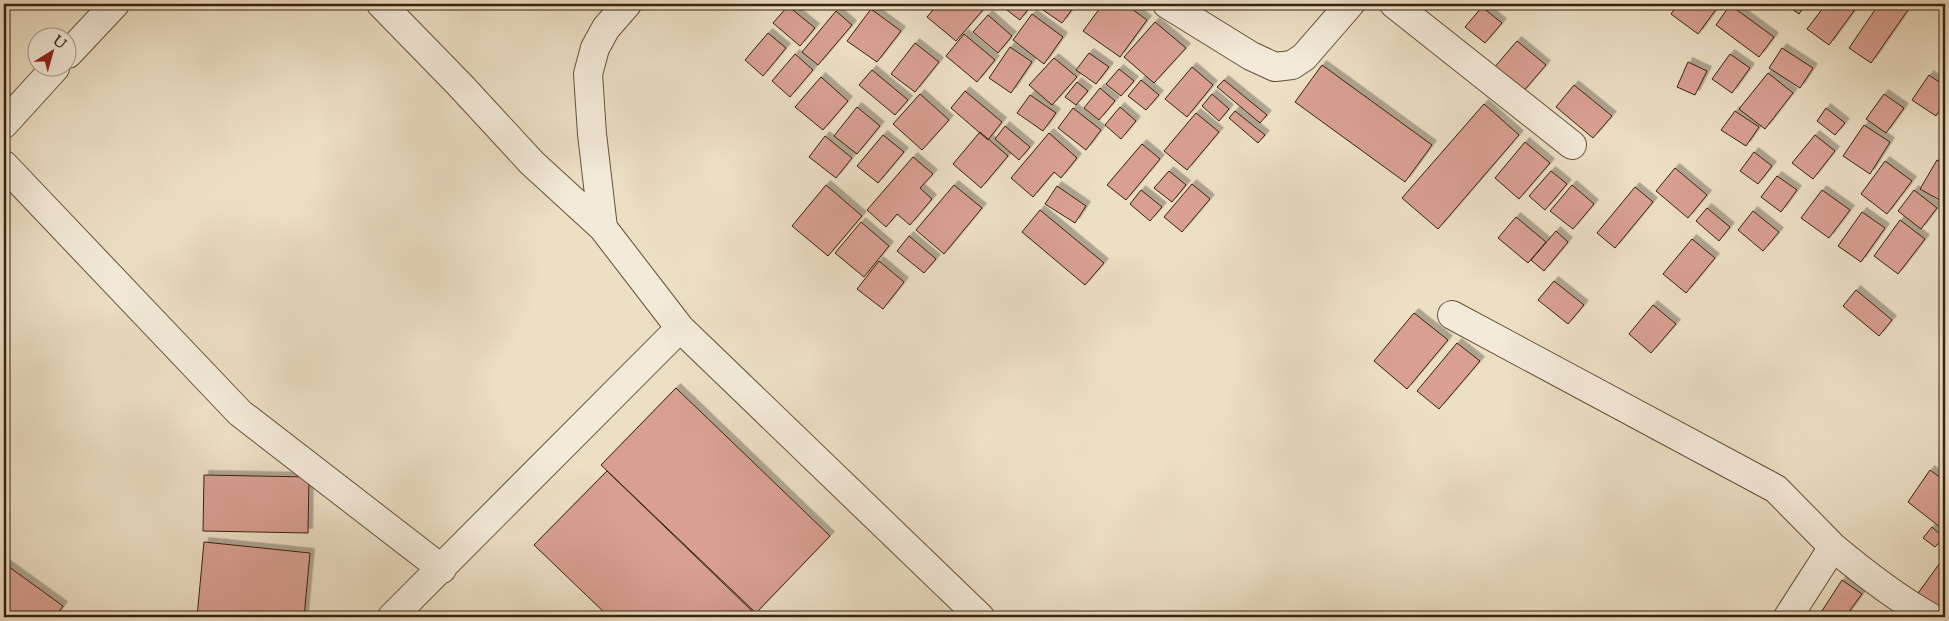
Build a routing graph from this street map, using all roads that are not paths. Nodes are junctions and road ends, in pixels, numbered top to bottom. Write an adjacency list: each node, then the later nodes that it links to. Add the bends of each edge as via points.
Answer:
1 (115, 4): 7 (street)
2 (381, 4): 12 (street, via 532,163)
3 (627, 4): 12 (street, via 606,28 595,48 588,74)
4 (1167, 4): 5 (street, via 1251,56 1275,67 1292,66 1304,57)
5 (1350, 4)
6 (1394, 4): 10 (street)
7 (78, 43)
8 (46, 78): 9 (street)
9 (4, 124)
10 (1572, 145)
11 (4, 165): 16 (street, via 240,413)
12 (603, 228): 14 (street)
13 (1452, 315): 15 (street, via 1776,488)
14 (680, 328): 16 (street); 18 (street)
15 (1833, 547): 19 (street); 20 (street, via 1895,596)
16 (442, 569): 17 (street)
17 (392, 617)
18 (980, 617)
19 (1788, 617)
20 (1930, 617)

